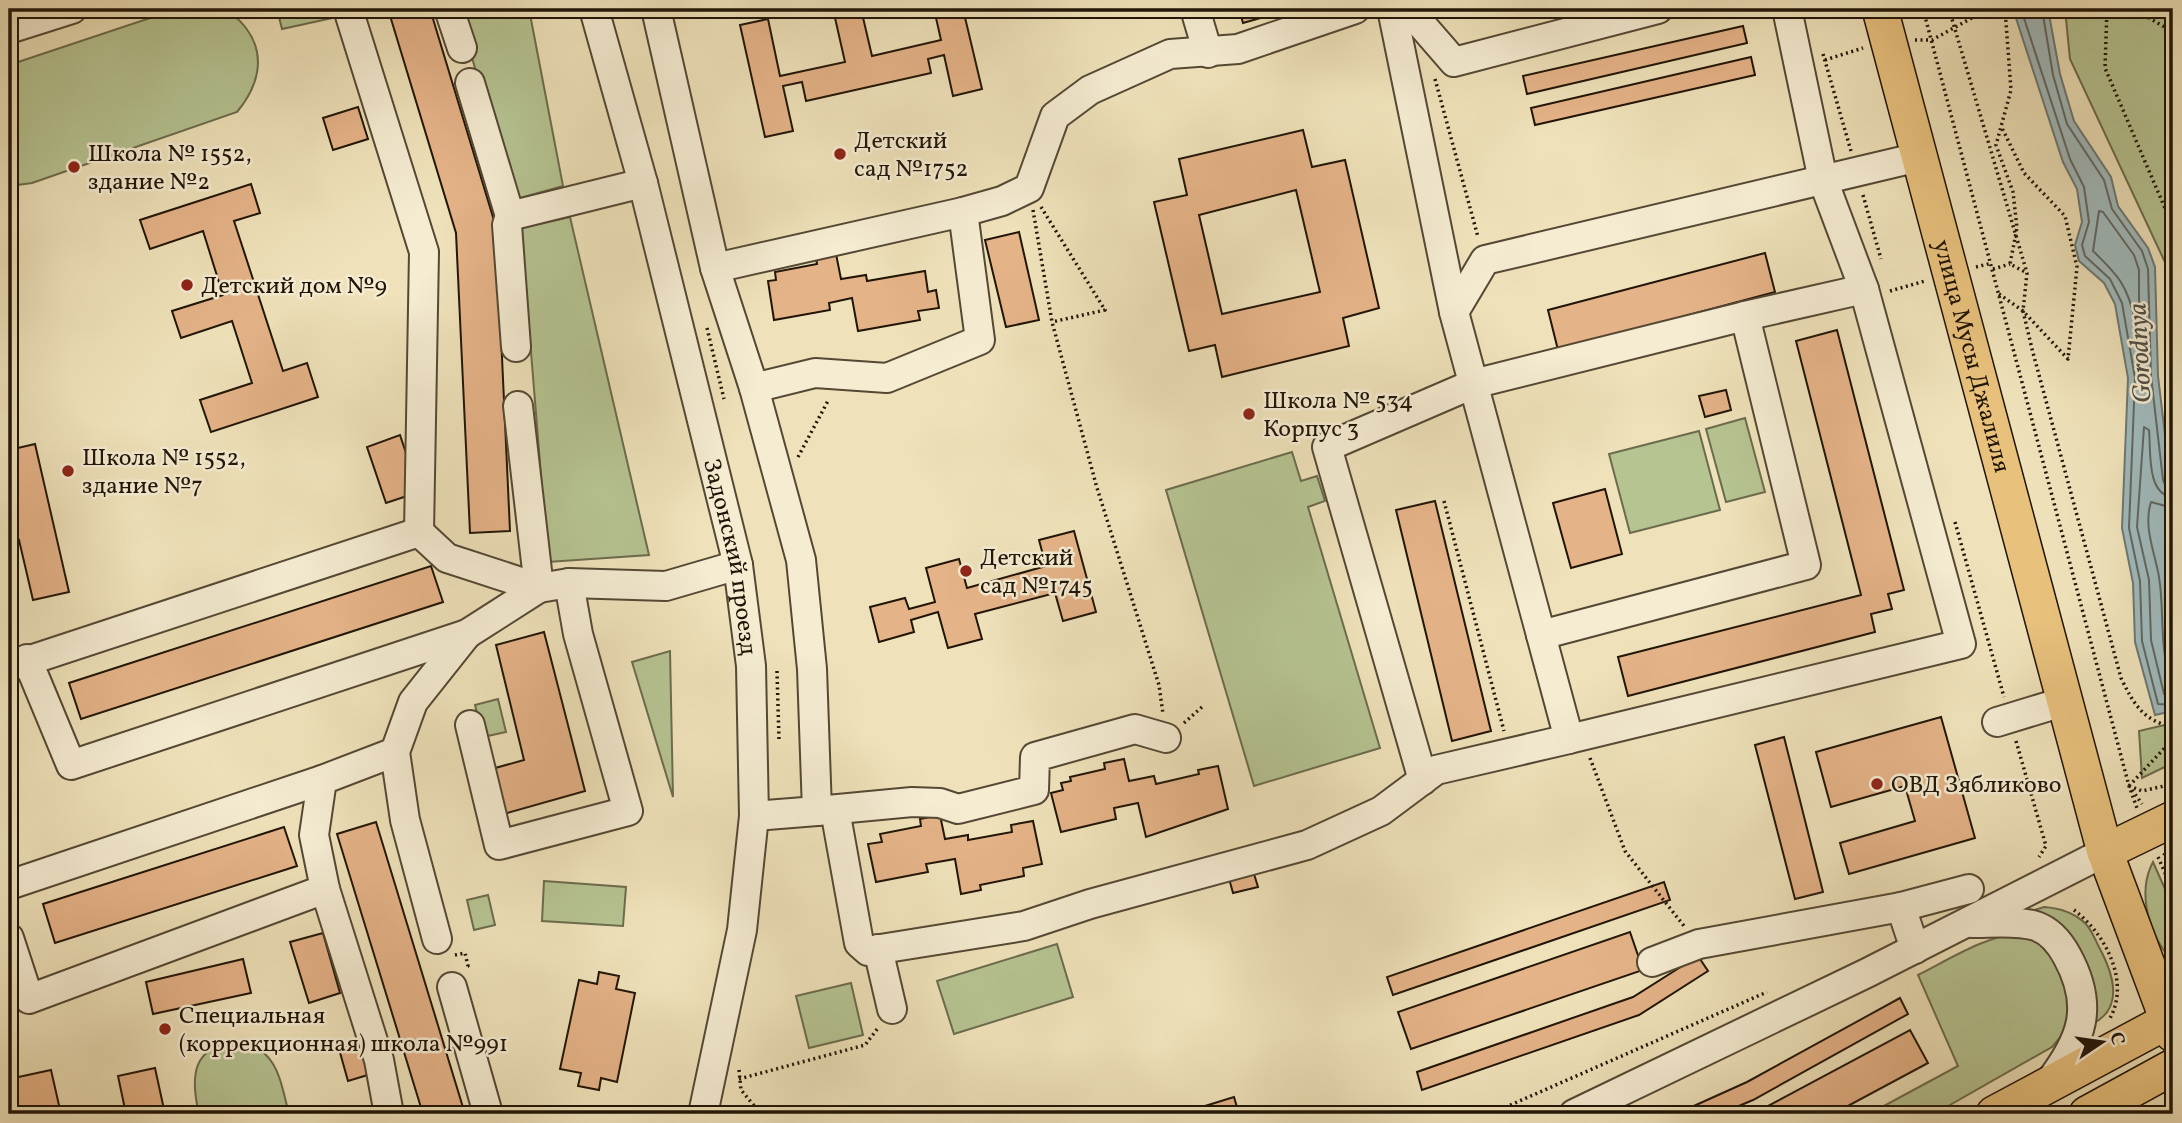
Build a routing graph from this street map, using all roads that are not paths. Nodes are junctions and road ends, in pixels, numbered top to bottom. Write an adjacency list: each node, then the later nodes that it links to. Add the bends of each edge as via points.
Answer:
1 (72, 9): 14 (street)
2 (348, 9): 31 (street, via 424,252)
3 (449, 9): 15 (street)
4 (594, 9): 20 (street, Задонский проезд)
5 (656, 9): 23 (street)
6 (1195, 9): 16 (street)
7 (1355, 9): 13 (street)
8 (1392, 9): 25 (street)
9 (1408, 9): 10 (street, via 1454,62)
10 (1658, 9)
11 (1787, 9): 19 (street)
12 (1880, 9): 18 (main road, улица Мусы Джалиля)
13 (1326, 13): 16 (street, via 1238,49)
14 (9, 29)
15 (461, 48)
16 (1208, 53): 21 (street, via 1170,54 1090,90 1055,116 1029,188)
17 (470, 83): 22 (street)
18 (1919, 156): 19 (street); 38 (main road, улица Мусы Джалиля)
19 (1823, 180): 24 (street); 25 (street, via 1485,260)
20 (643, 183): 22 (street); 32 (street, Задонский проезд)
21 (963, 212): 23 (street); 29 (street, via 980,340 887,378 815,373)
22 (510, 216): 27 (street)
23 (715, 268): 29 (street)
24 (1877, 290): 26 (street); 42 (street, via 1961,644)
25 (1454, 312): 28 (street)
26 (1745, 316): 28 (street); 36 (street, via 1805,565)
27 (516, 346)
28 (1473, 383): 36 (street); 45 (street, via 1327,447)
29 (754, 388): 46 (street, via 801,560)
30 (518, 406): 34 (street)
31 (419, 532): 34 (street, via 447,558); 37 (street)
32 (738, 565): 33 (street, via 666,586); 47 (street, Задонский проезд, via 751,667)
33 (569, 583): 34 (street); 40 (street, via 578,634 628,811 499,845)
34 (539, 588): 35 (street)
35 (467, 634): 37 (street, via 71,765); 43 (street, via 413,702)
36 (1541, 635): 42 (street)
37 (18, 663)
38 (2066, 702): 39 (street); 49 (main road, улица Мусы Джалиля)
39 (1997, 722)
40 (471, 724)
41 (1166, 738): 46 (street, via 1135,729 1035,757 1034,790 958,809 912,802)
42 (1569, 739): 45 (street, via 1436,770)
43 (395, 752): 44 (street); 56 (street, via 405,820)
44 (322, 780): 50 (street); 51 (street, via 314,835)
45 (1423, 780): 57 (street, via 1381,811 1307,845 1024,926)
46 (826, 811): 47 (street); 57 (street, via 859,943 868,950)
47 (754, 816): 68 (street, Задонский проезд, via 742,930)
48 (2173, 818): 49 (main road)
49 (2105, 852): 54 (street); 63 (main road, улица Мусы Джалиля)
50 (9, 885)
51 (325, 889): 61 (street); 67 (street, via 359,989)
52 (1969, 889): 53 (street)
53 (1901, 907): 58 (street); 59 (street, via 1699,944)
54 (1965, 923): 58 (street); 65 (street, via 2035,926 2057,941 2071,963 2082,990 2083,1020 2063,1064)
55 (9, 938): 61 (street)
56 (437, 939)
57 (878, 949): 62 (street)
58 (1915, 949): 69 (street)
59 (1652, 962)
60 (452, 987): 66 (street)
61 (19, 1006)
62 (892, 1009)
63 (2171, 1024): 65 (main road)
64 (2173, 1067): 71 (main road)
65 (2048, 1084): 70 (main road)
66 (492, 1113)
67 (389, 1114)
68 (703, 1114)
69 (1574, 1114)
70 (1994, 1114)
71 (2087, 1114)

